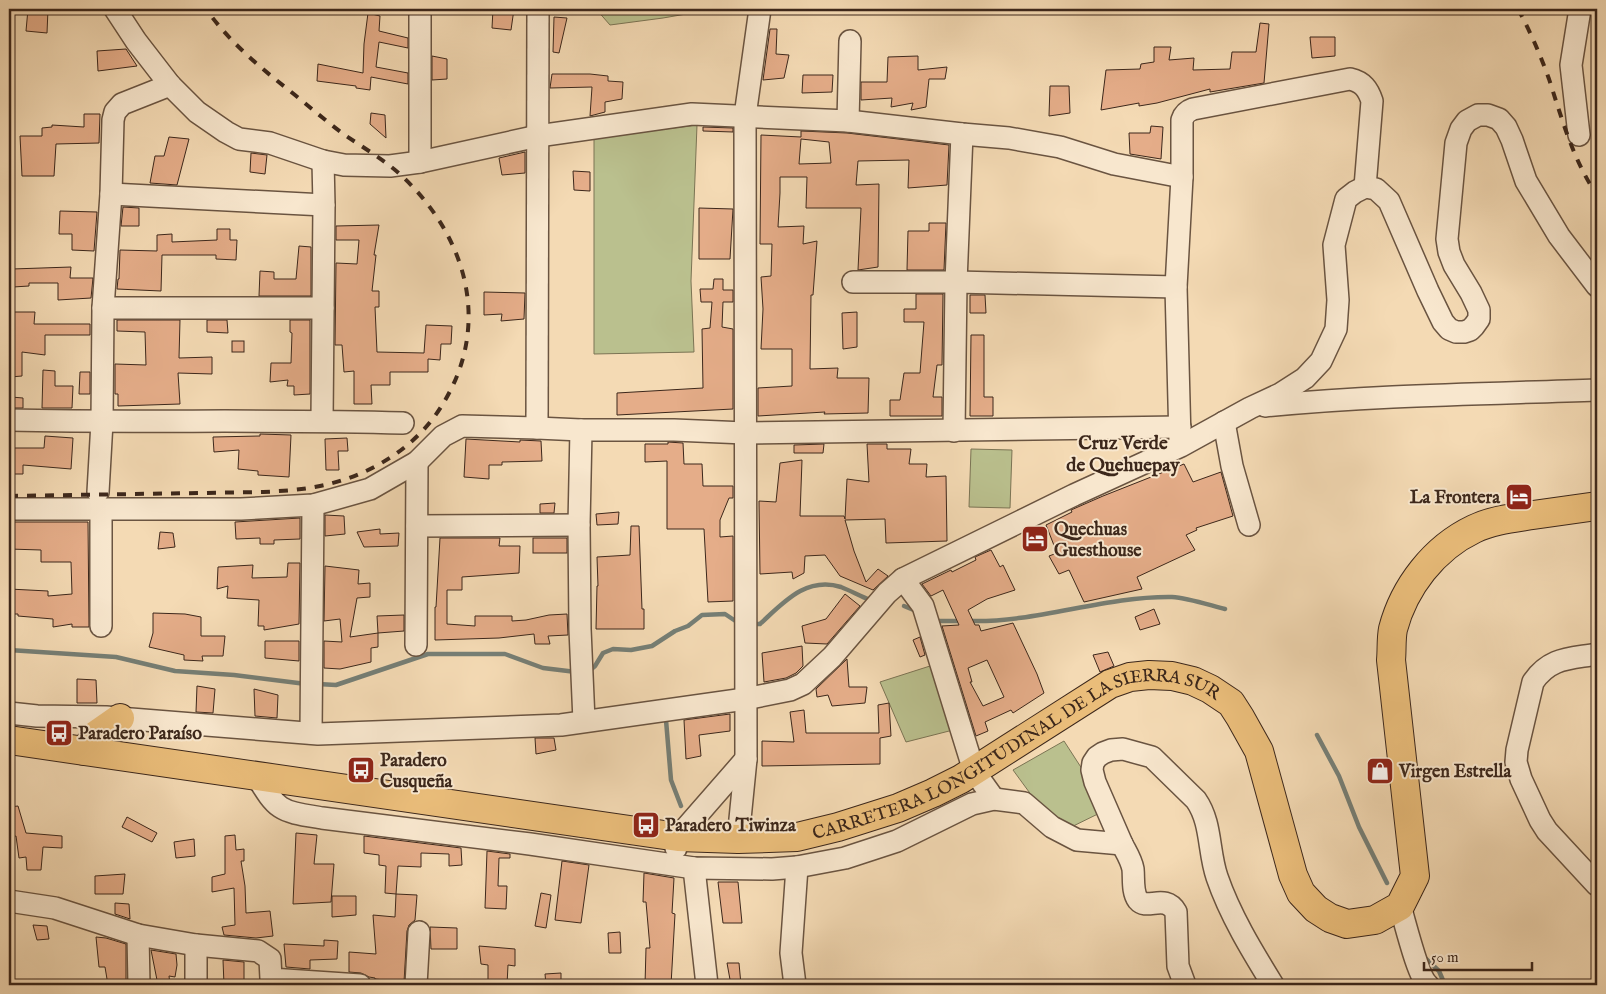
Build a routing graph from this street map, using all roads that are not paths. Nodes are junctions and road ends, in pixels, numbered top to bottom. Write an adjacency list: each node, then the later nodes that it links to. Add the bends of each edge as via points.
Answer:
1 (115, 9): 7 (street)
2 (420, 9): 14 (street)
3 (538, 9): 12 (street)
4 (760, 9): 8 (street)
5 (1580, 9): 11 (street, via 1571,66)
6 (850, 41): 9 (street)
7 (170, 85): 13 (street, via 197,112 232,136 270,143); 17 (street, via 122,104 115,112 112,120)
8 (744, 116): 9 (street); 12 (street, via 692,114); 35 (street)
9 (848, 121): 10 (street)
10 (962, 134): 15 (street, via 1060,146 1114,164); 20 (street)
11 (1579, 135)
12 (538, 136): 14 (street); 32 (street)
13 (323, 161): 14 (street, via 374,167); 18 (street)
14 (420, 162)
15 (1182, 177): 16 (street, via 1182,120 1189,110 1350,80 1365,86 1372,101); 22 (street)
16 (1365, 187): 21 (street, via 1376,189 1389,201 1428,291 1449,329 1456,332 1470,330 1478,319 1479,310 1454,265 1447,239 1456,143 1467,121 1478,115 1499,119 1509,133 1526,181 1559,236); 26 (street, via 1346,199 1334,245 1338,300 1336,329 1322,361 1306,378)
17 (112, 194): 18 (street); 23 (street)
18 (324, 205): 24 (street)
19 (853, 282): 20 (street)
20 (956, 282): 22 (street); 34 (street)
21 (1597, 286)
22 (1176, 287): 36 (street)
23 (103, 308): 24 (street); 29 (street)
24 (323, 308): 28 (street)
25 (1597, 390): 26 (street, via 1395,397)
26 (1250, 408): 30 (street)
27 (9, 420): 29 (street)
28 (322, 420): 29 (street); 31 (street)
29 (102, 422): 38 (street)
30 (1224, 422): 36 (street); 43 (street, via 1232,466)
31 (403, 423)
32 (537, 428): 33 (street); 37 (street, via 462,426 443,436)
33 (581, 430): 35 (street); 42 (street)
34 (954, 431): 35 (street); 36 (street)
35 (745, 433): 49 (street)
36 (1180, 437): 45 (street, via 1056,504)
37 (417, 462): 39 (street, via 370,490); 44 (street)
38 (99, 500): 39 (street, via 241,509); 41 (street); 46 (street)
39 (313, 504): 53 (street)
40 (1597, 506): 68 (highway, via 1505,520 1475,528 1437,555 1407,592 1393,630 1391,660 1415,876)
41 (9, 509)
42 (579, 525): 44 (street); 52 (street)
43 (1249, 525)
44 (417, 526): 47 (street)
45 (903, 579): 49 (street, via 803,684 790,690); 57 (street, via 923,606)
46 (101, 626)
47 (416, 645)
48 (1597, 654): 66 (street, via 1556,661 1533,682 1516,762 1544,826)
49 (745, 699): 52 (street); 56 (street)
50 (9, 713): 51 (street)
51 (120, 718): 53 (street); 55 (highway, via 97,734)
52 (584, 722): 53 (street)
53 (311, 734)
54 (9, 740): 55 (highway, CARRETERA LONGITUDINAL DE LA SIERRA SUR)
55 (84, 751): 58 (highway, CARRETERA LONGITUDINAL DE LA SIERRA SUR)
56 (746, 759): 60 (street); 61 (street)
57 (974, 771): 59 (street); 61 (highway, CARRETERA LONGITUDINAL DE LA SIERRA SUR, via 916,801 838,827 797,837); 68 (highway, CARRETERA LONGITUDINAL DE LA SIERRA SUR, via 1110,684 1149,675 1193,680 1231,703 1259,751 1293,875 1301,893 1316,909 1347,924 1375,920)
58 (256, 775): 60 (highway, CARRETERA LONGITUDINAL DE LA SIERRA SUR); 63 (street, via 280,809 289,812)
59 (994, 799): 62 (street, via 1024,803 1052,827 1077,840); 64 (street, via 972,804 897,841 845,858)
60 (678, 837): 61 (highway, CARRETERA LONGITUDINAL DE LA SIERRA SUR); 63 (street)
61 (738, 839)
62 (1122, 844): 79 (street, via 1131,861 1138,900 1142,903 1167,903 1176,912 1178,966); 80 (street, via 1094,782 1092,770 1097,757 1122,749 1152,757 1200,805 1209,829 1217,877 1238,924)
63 (672, 865): 65 (street)
64 (797, 867): 65 (street); 78 (street, via 791,953)
65 (694, 868): 77 (street)
66 (1597, 884)
67 (9, 901): 70 (street, via 55,908)
68 (1400, 906): 81 (street, via 1418,966)
69 (419, 932): 76 (street)
70 (138, 935): 71 (street); 73 (street)
71 (196, 945): 72 (street, via 258,951 270,959); 74 (street)
72 (271, 982): 75 (street)
73 (139, 985)
74 (196, 985)
75 (360, 985)
76 (416, 985)
77 (707, 985)
78 (795, 985)
79 (1186, 985)
80 (1274, 985)
81 (1428, 985)

